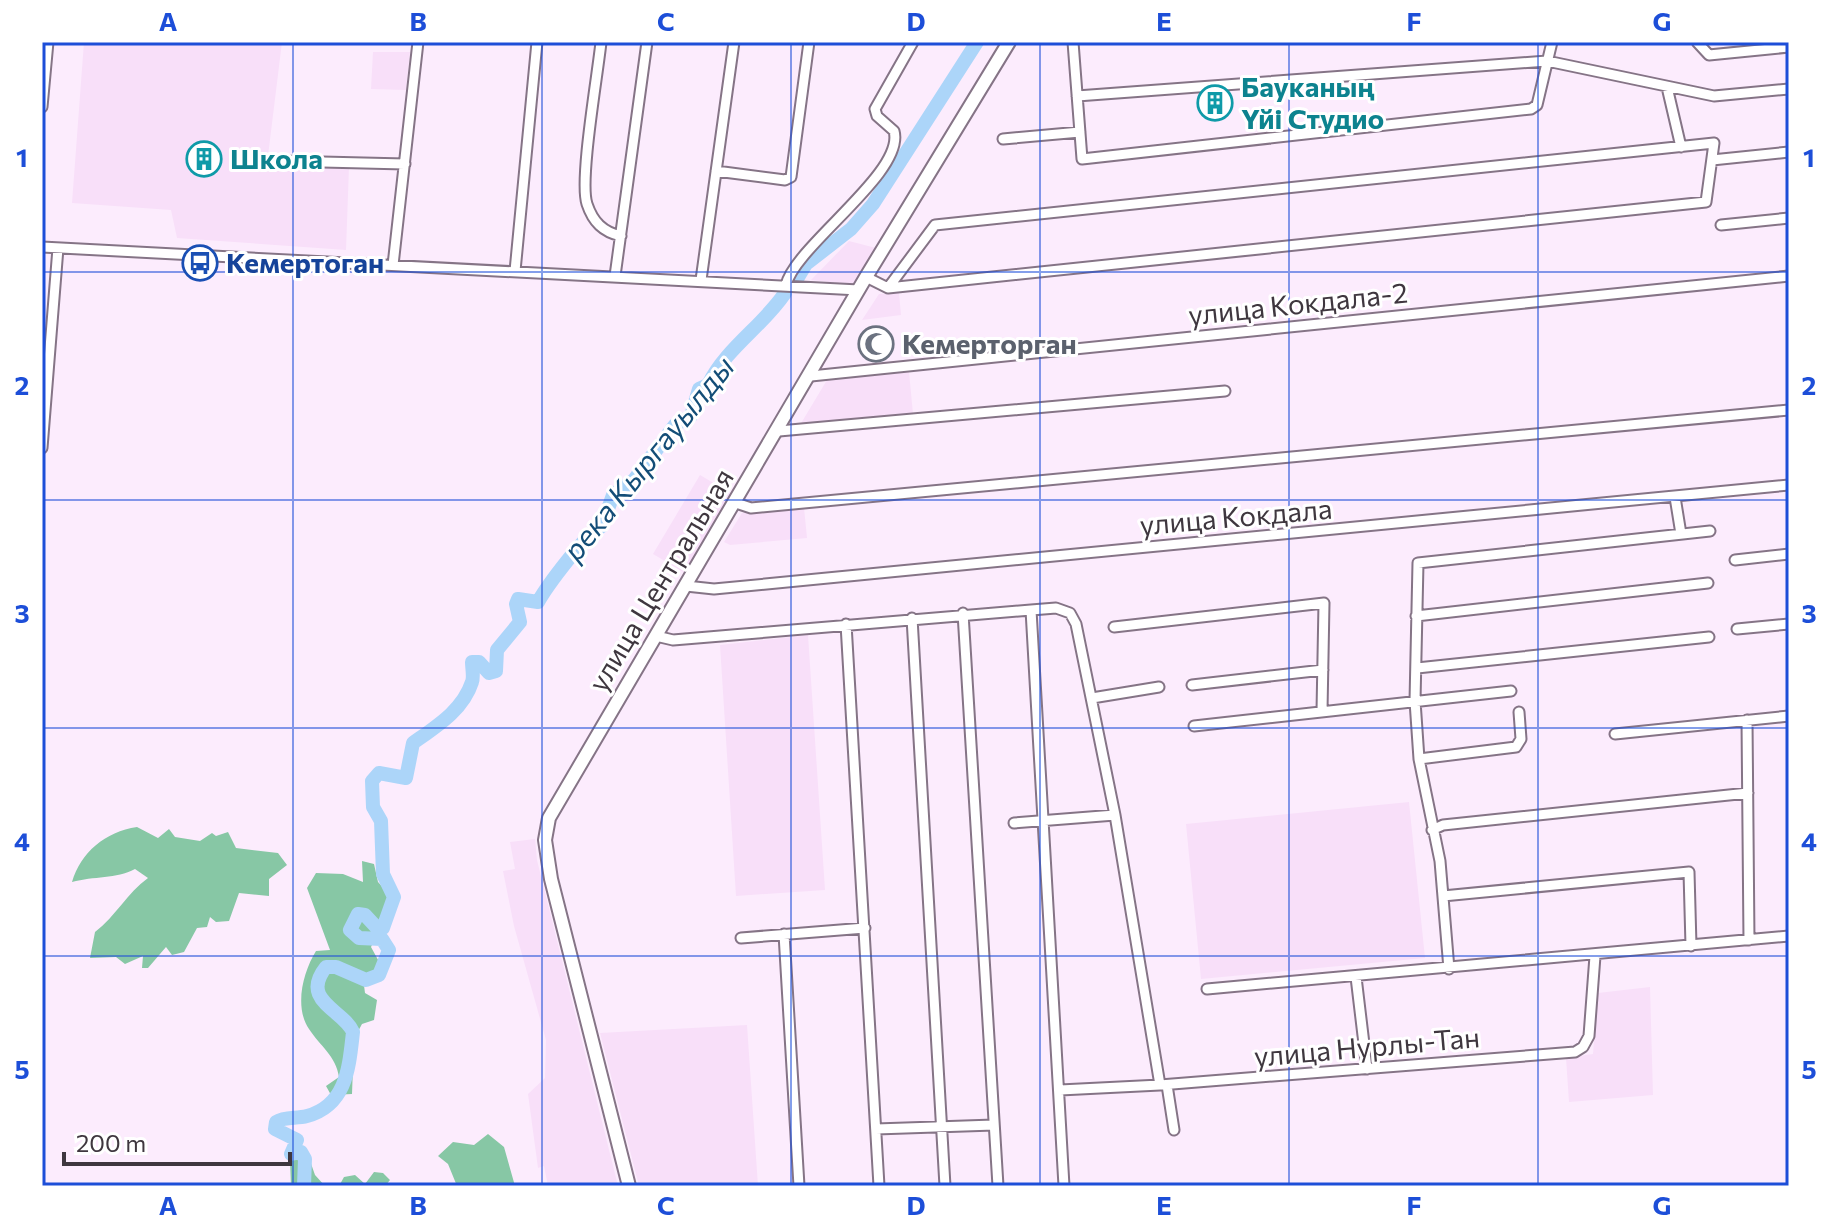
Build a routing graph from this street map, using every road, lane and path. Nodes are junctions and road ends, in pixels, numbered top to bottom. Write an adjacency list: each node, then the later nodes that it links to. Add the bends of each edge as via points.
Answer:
1 (48, 42): 18 (street)
2 (418, 42): 25 (street)
3 (537, 42): 33 (street)
4 (601, 42): 29 (street, via 585,192 597,224)
5 (647, 42): 29 (street)
6 (734, 42): 26 (street)
7 (809, 42): 26 (street, via 791,177)
8 (913, 42): 38 (street, via 875,109 894,131 895,145 853,208 795,263)
9 (1009, 42): 36 (main road, улица Центральная)
10 (1073, 42): 17 (street)
11 (1552, 42): 14 (street)
12 (1697, 42): 13 (street, via 1709,55)
13 (1789, 47)
14 (1547, 61): 15 (street); 17 (street); 19 (street, via 1537,105 1531,109 1082,159)
15 (1667, 87): 16 (street, via 1714,96); 21 (street)
16 (1789, 89)
17 (1077, 96): 19 (street)
18 (42, 107)
19 (1080, 132): 20 (street)
20 (1003, 139)
21 (1681, 147): 23 (street, via 1714,143); 39 (street, via 935,225)
22 (1789, 152): 23 (street)
23 (1712, 160): 39 (street, via 1706,202)
24 (281, 161): 25 (street)
25 (405, 164): 32 (street)
26 (716, 171): 37 (street)
27 (1789, 218): 28 (street)
28 (1721, 225)
29 (621, 236): 34 (street)
30 (42, 247): 31 (street)
31 (58, 248): 32 (street); 45 (street)
32 (393, 265): 33 (street)
33 (515, 271): 34 (street)
34 (615, 276): 37 (street)
35 (1789, 276): 41 (street, улица Кокдала-2)
36 (866, 277): 39 (street); 40 (main road, улица Центральная)
37 (701, 280): 38 (street)
38 (786, 285): 40 (street)
39 (888, 288)
40 (859, 290): 41 (main road, улица Центральная)
41 (811, 376): 44 (main road, улица Центральная)
42 (1225, 391): 44 (street)
43 (1789, 410): 48 (street, via 751,508)
44 (779, 431): 48 (main road, улица Центральная)
45 (42, 448)
46 (1789, 485): 47 (street, улица Кокдала)
47 (1675, 497): 50 (street); 54 (street, улица Кокдала, via 714,589)
48 (736, 503): 54 (main road, улица Центральная)
49 (1710, 531): 50 (street)
50 (1681, 534): 57 (street, via 1418,563)
51 (1789, 554): 52 (street)
52 (1735, 560)
53 (1708, 583): 57 (street)
54 (686, 586): 63 (main road, улица Центральная)
55 (1031, 610): 56 (street); 70 (street, via 1070,613); 81 (street)
56 (963, 613): 58 (street); 98 (street)
57 (1416, 616): 65 (street)
58 (912, 618): 59 (street); 99 (street)
59 (846, 624): 63 (street, via 673,640); 85 (street)
60 (1789, 624): 62 (street)
61 (1114, 627): 66 (street, via 1324,603)
62 (1737, 629)
63 (656, 636): 102 (main road, улица Центральная, via 560,794 545,840)
64 (1709, 637): 65 (street)
65 (1417, 668): 71 (street)
66 (1323, 670): 67 (street); 72 (street)
67 (1192, 685)
68 (1159, 687): 70 (street)
69 (1511, 691): 71 (street)
70 (1092, 698): 80 (street)
71 (1415, 701): 72 (street); 78 (street)
72 (1322, 711): 76 (street)
73 (1519, 712): 78 (street, via 1521,739 1516,747)
74 (1789, 716): 75 (street)
75 (1747, 720): 77 (street); 79 (street)
76 (1194, 726)
77 (1615, 734)
78 (1419, 759): 83 (street)
79 (1748, 793): 83 (street); 89 (street)
80 (1115, 815): 81 (street); 96 (street)
81 (1045, 821): 82 (street); 97 (street)
82 (1014, 823)
83 (1432, 830): 84 (street)
84 (1443, 896): 90 (street, via 1689,872); 92 (street)
85 (865, 928): 86 (street); 100 (street)
86 (784, 934): 88 (street); 103 (street)
87 (1789, 936): 89 (street)
88 (741, 938)
89 (1749, 940): 90 (street)
90 (1691, 946): 91 (street)
91 (1595, 956): 92 (street); 95 (street, улица Нурлы-Тан, via 1589,1036 1575,1052)
92 (1449, 969): 93 (street)
93 (1356, 977): 94 (street); 95 (street)
94 (1207, 989)
95 (1367, 1069): 96 (street, улица Нурлы-Тан)
96 (1164, 1085): 97 (street, улица Нурлы-Тан); 101 (street)
97 (1060, 1090): 107 (street)
98 (994, 1125): 99 (street); 106 (street)
99 (941, 1127): 100 (street); 105 (street)
100 (876, 1129): 104 (street)
101 (1174, 1130)
102 (629, 1186)
103 (799, 1186)
104 (879, 1186)
105 (945, 1186)
106 (998, 1186)
107 (1064, 1186)

